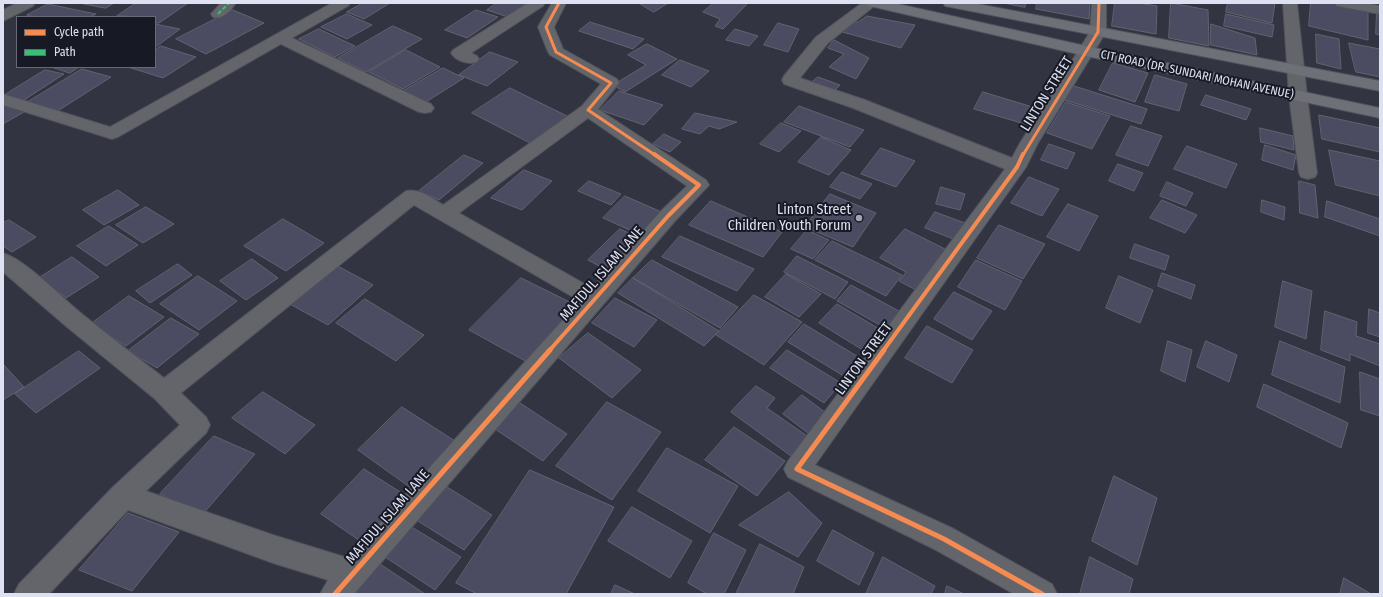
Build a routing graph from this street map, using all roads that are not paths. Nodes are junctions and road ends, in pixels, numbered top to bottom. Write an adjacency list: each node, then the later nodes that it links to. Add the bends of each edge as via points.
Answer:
1 (28, 3): 14 (street)
2 (229, 3): 13 (street)
3 (342, 3): 16 (street)
4 (538, 3): 18 (street, via 459,53)
5 (559, 3): 24 (street, via 546,27 556,52 611,83)
6 (871, 3): 26 (street, via 822,40 790,80 859,104)
7 (874, 3): 17 (main road, CIT ROAD (DR. SUNDARI MOHAN AVENUE))
8 (950, 3): 15 (main road, CIT ROAD (DR. SUNDARI MOHAN AVENUE))
9 (1099, 3): 15 (street, CIT ROAD (DR. SUNDARI MOHAN AVENUE))
10 (1290, 3): 19 (street)
11 (1342, 3): 12 (street)
12 (1380, 10)
13 (218, 14)
14 (3, 16)
15 (1098, 32): 17 (street, LINTON STREET); 19 (main road, CIT ROAD (DR. SUNDARI MOHAN AVENUE))
16 (280, 38): 22 (street, via 112,133); 23 (street)
17 (1086, 52): 21 (main road, CIT ROAD (DR. SUNDARI MOHAN AVENUE)); 26 (street, LINTON STREET, via 1029,143)
18 (471, 58)
19 (1295, 70): 20 (main road, CIT ROAD (DR. SUNDARI MOHAN AVENUE)); 21 (street)
20 (1380, 86)
21 (1298, 96): 25 (main road, CIT ROAD (DR. SUNDARI MOHAN AVENUE)); 27 (street)
22 (3, 99)
23 (426, 108)
24 (588, 110): 28 (street); 30 (street, MAFIDUL ISLAM LANE, via 699,185)
25 (1380, 113)
26 (1017, 167): 35 (street, LINTON STREET, via 797,469 944,539)
27 (1308, 173)
28 (444, 214): 30 (street); 31 (street, via 413,196)
29 (3, 261): 31 (street)
30 (594, 299): 33 (street, MAFIDUL ISLAM LANE)
31 (164, 392): 32 (street, via 197,425)
32 (123, 496): 33 (street, via 273,549); 34 (street)
33 (344, 584)
34 (29, 594)
35 (1042, 594)

